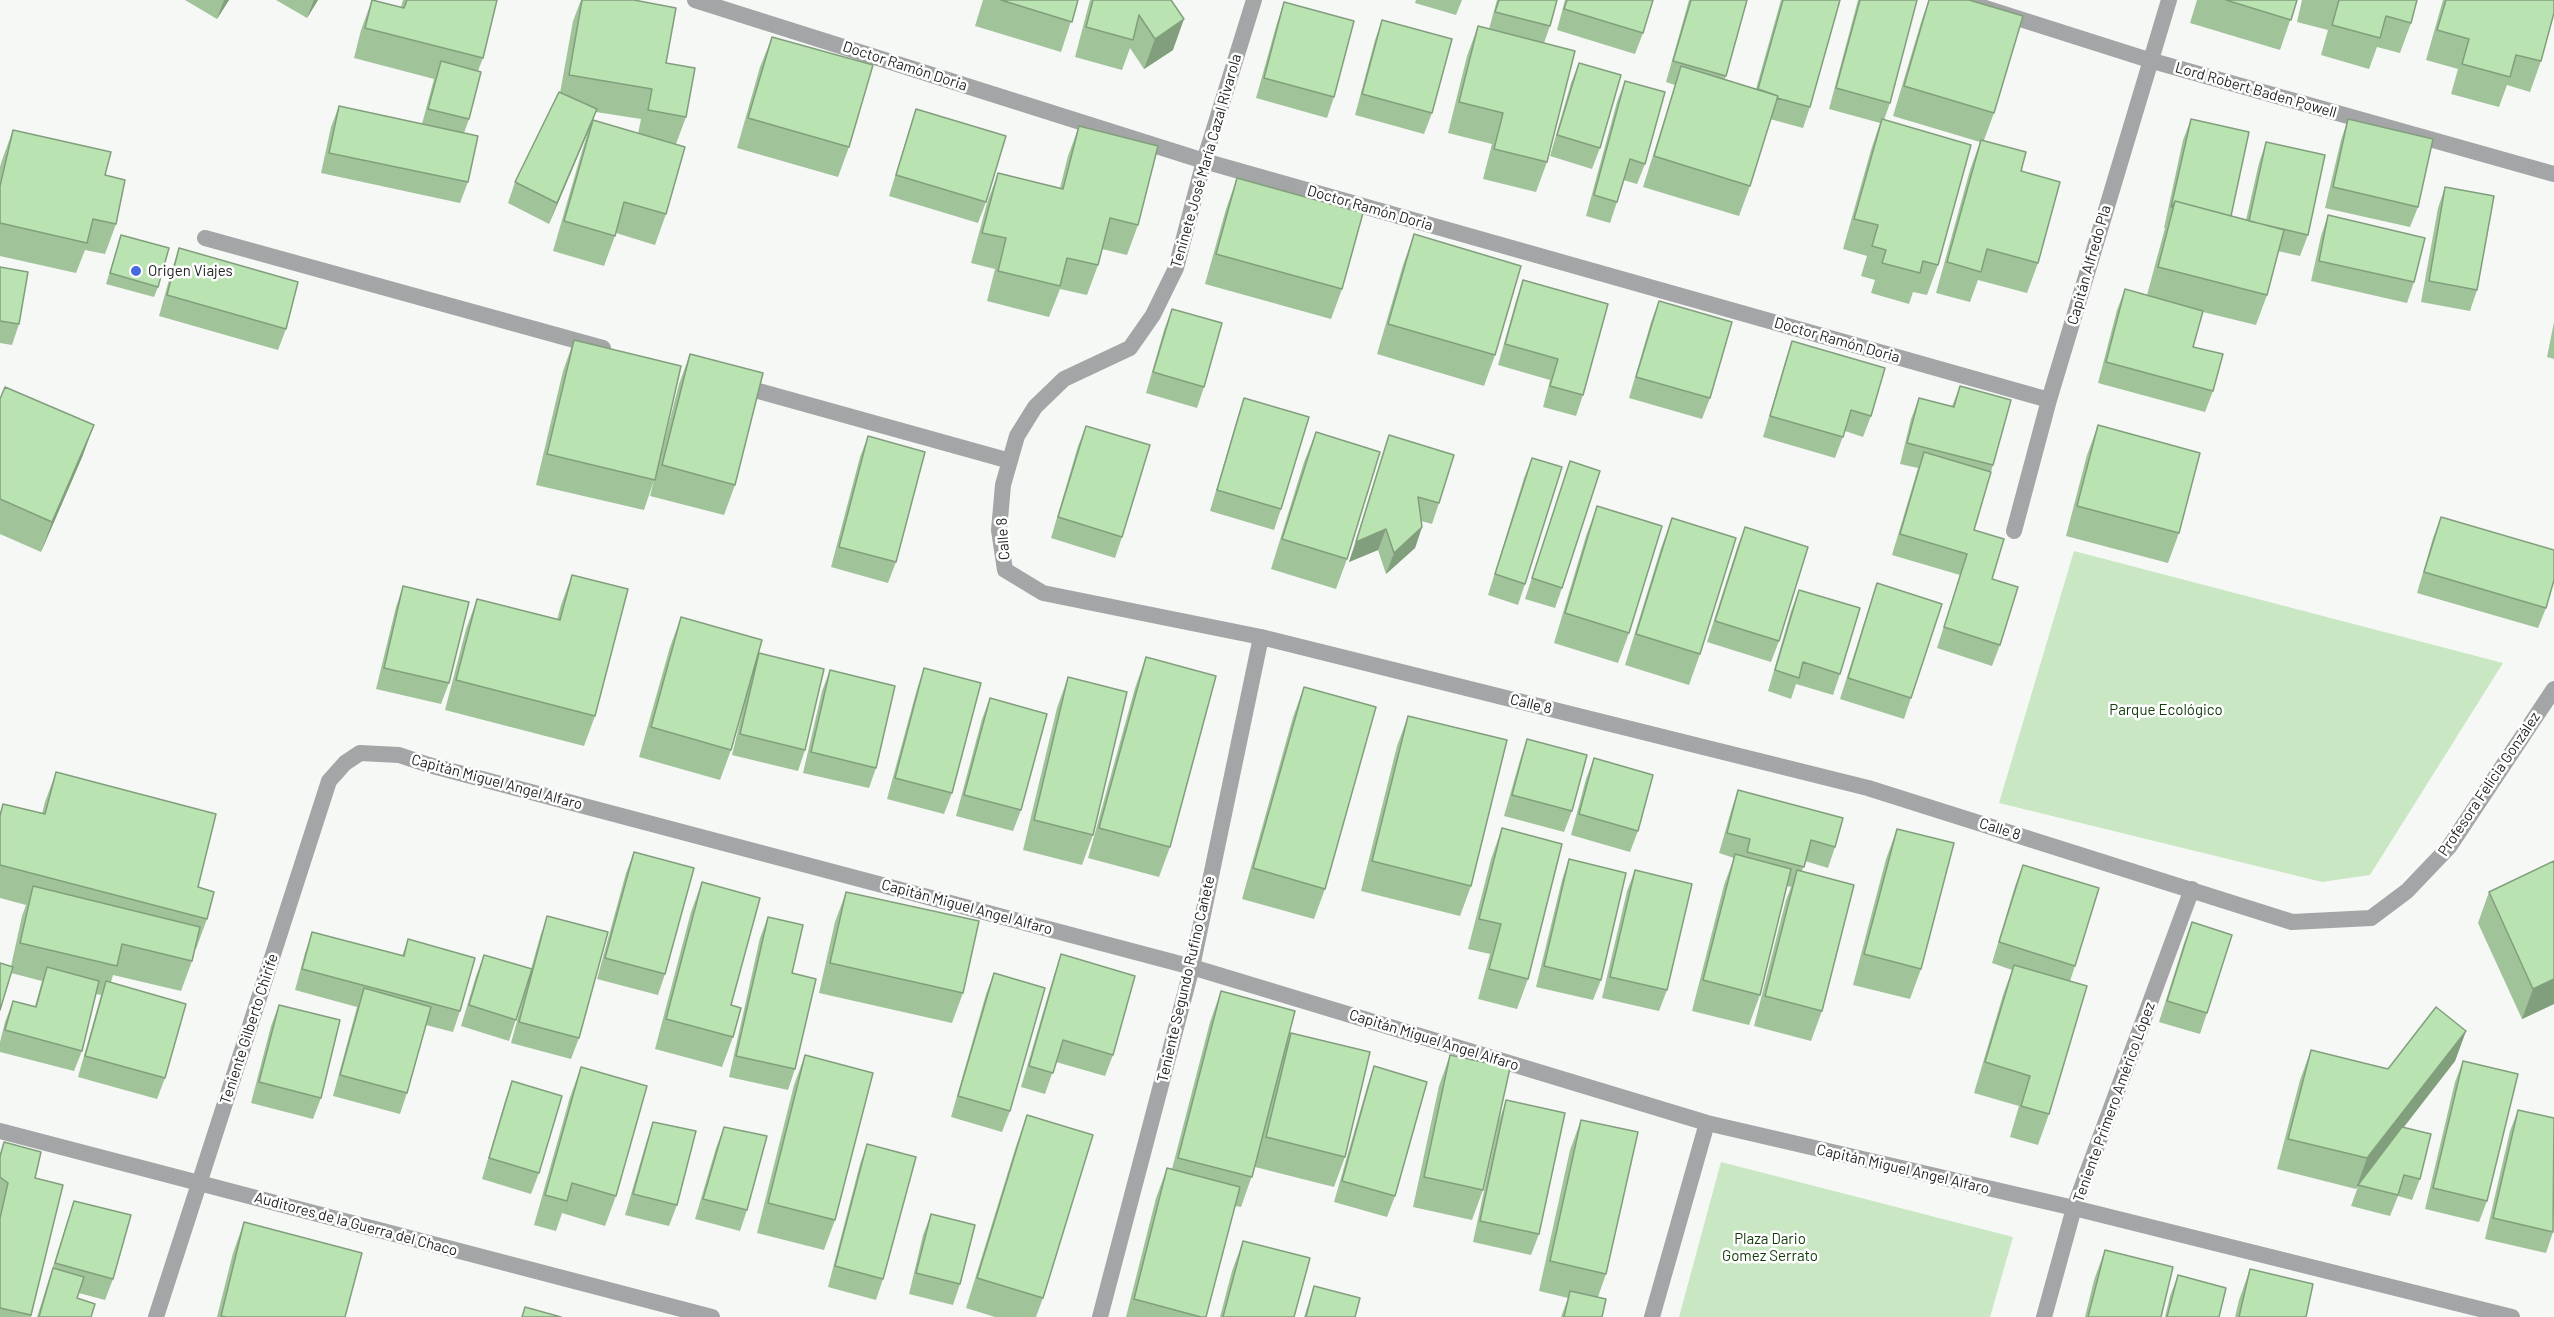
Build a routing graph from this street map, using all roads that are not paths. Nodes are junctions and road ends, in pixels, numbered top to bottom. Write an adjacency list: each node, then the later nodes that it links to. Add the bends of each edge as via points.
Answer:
1 (695, 0): 6 (street, Doctor Ramón Doria)
2 (1254, 0): 6 (street, Teninete José María Cazal Rivarola)
3 (1960, 0): 5 (street, Lord Robert Baden Powell)
4 (2169, 0): 5 (street, Capitán Alfredo Pla)
5 (2150, 60): 7 (street, Lord Robert Baden Powell); 12 (street, Capitán Alfredo Pla)
6 (1204, 161): 9 (street, Teninete José María Cazal Rivarola, via 1176,268 1153,315); 12 (street, Doctor Ramón Doria)
7 (2554, 174)
8 (204, 238): 10 (street)
9 (1130, 348): 13 (street, Calle 8, via 1065,379 1035,407 1017,436)
10 (619, 352)
11 (722, 381): 13 (street)
12 (2049, 400): 14 (street, Capitán Alfredo Pla)
13 (1010, 461): 15 (street, Calle 8, via 1003,485 999,530 1005,570 1043,593)
14 (2014, 531)
15 (1261, 638): 18 (street, Calle 8, via 1868,788); 20 (street, Teniente Segundo Rufino Cañete)
16 (2554, 689): 19 (street, Profesora Felicia González, via 2449,847 2407,891 2371,918)
17 (360, 753): 20 (street, Capitán Miguel Angel Alfaro, via 399,755); 23 (street, Teniente Gilberto Chirife, via 329,781)
18 (2192, 889): 19 (street, Calle 8, via 2292,922); 24 (street, Teniente Primero Américo López)
19 (2328, 921)
20 (1192, 967): 21 (street, Capitán Miguel Angel Alfaro); 27 (street, Teniente Segundo Rufino Cañete)
21 (1707, 1123): 24 (street, Capitán Miguel Angel Alfaro); 28 (street)
22 (0, 1131): 23 (street, Auditores de la Guerra del Chaco)
23 (200, 1184): 25 (street, Teniente Gilberto Chirife); 26 (street, Auditores de la Guerra del Chaco)
24 (2074, 1208): 29 (street, Teniente Primero Américo López); 30 (street, Capitán Miguel Angel Alfaro)
25 (156, 1317)
26 (712, 1317)
27 (1100, 1317)
28 (1652, 1317)
29 (2044, 1317)
30 (2512, 1317)

